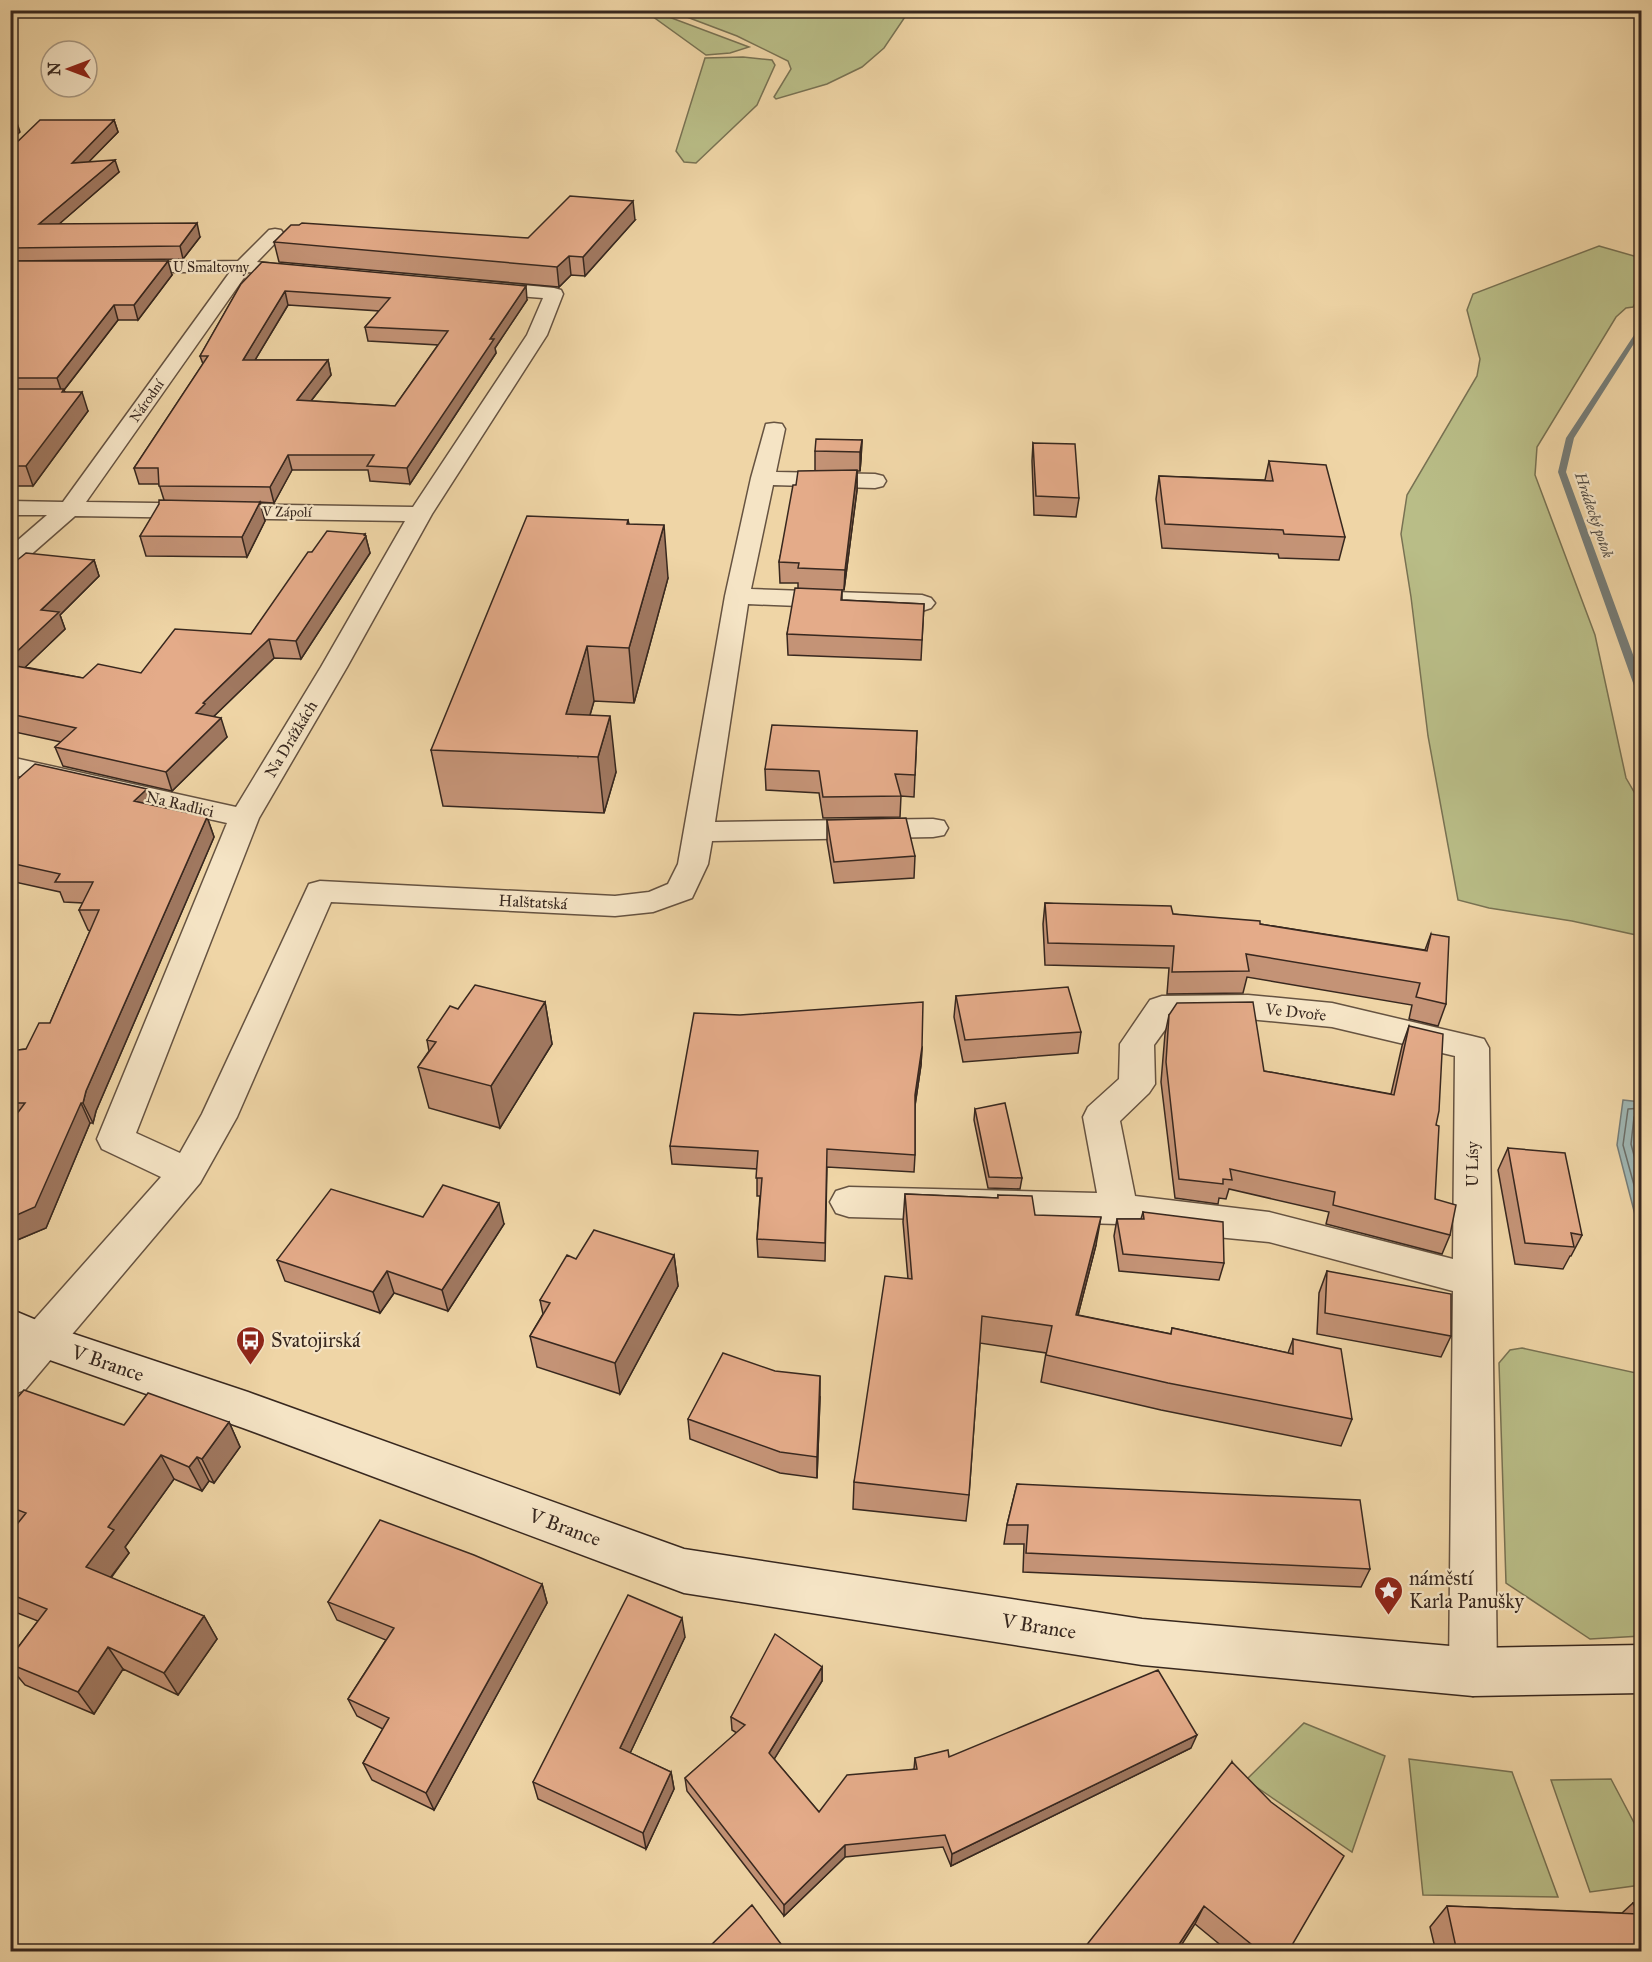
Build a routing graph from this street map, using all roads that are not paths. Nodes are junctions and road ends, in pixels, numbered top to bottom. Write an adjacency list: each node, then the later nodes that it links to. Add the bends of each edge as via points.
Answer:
1 (274, 234): 2 (street, Národní)
2 (243, 266): 3 (street, U Smaltovny); 4 (street, U Smaltovny); 10 (street, Národní)
3 (103, 267)
4 (323, 273)
5 (462, 286): 11 (street, Na Drážkách, via 554,294 537,335)
6 (774, 429): 7 (street, Halštatská)
7 (762, 478): 8 (street); 13 (street, Halštatská)
8 (875, 481)
9 (10, 508): 10 (street, V Zápolí)
10 (70, 508): 11 (street, V Zápolí); 12 (street, Národní)
11 (420, 514): 16 (street, Na Drážkách)
12 (10, 560)
13 (737, 596): 14 (street); 18 (street, Halštatská)
14 (922, 603)
15 (10, 765): 16 (street, Na Radlici)
16 (244, 818): 20 (street, Na Drážkách, via 115,1139)
17 (933, 828): 18 (street)
18 (699, 832): 20 (street, Halštatská, via 693,864 681,891 653,902 615,906 320,891 219,1117)
19 (1472, 1048): 22 (street, Ve Dvoře, via 1332,1015 1248,1007 1162,1008 1137,1044 1137,1084 1101,1117); 23 (street, U Lísy)
20 (187, 1173): 24 (street)
21 (849, 1202): 22 (street)
22 (1119, 1209): 23 (street, via 1269,1227)
23 (1472, 1280): 27 (street)
24 (26, 1333): 25 (street); 27 (street, V Brance, via 684,1571 1142,1642)
25 (10, 1377)
26 (1641, 1669): 27 (street)
27 (1473, 1672)

